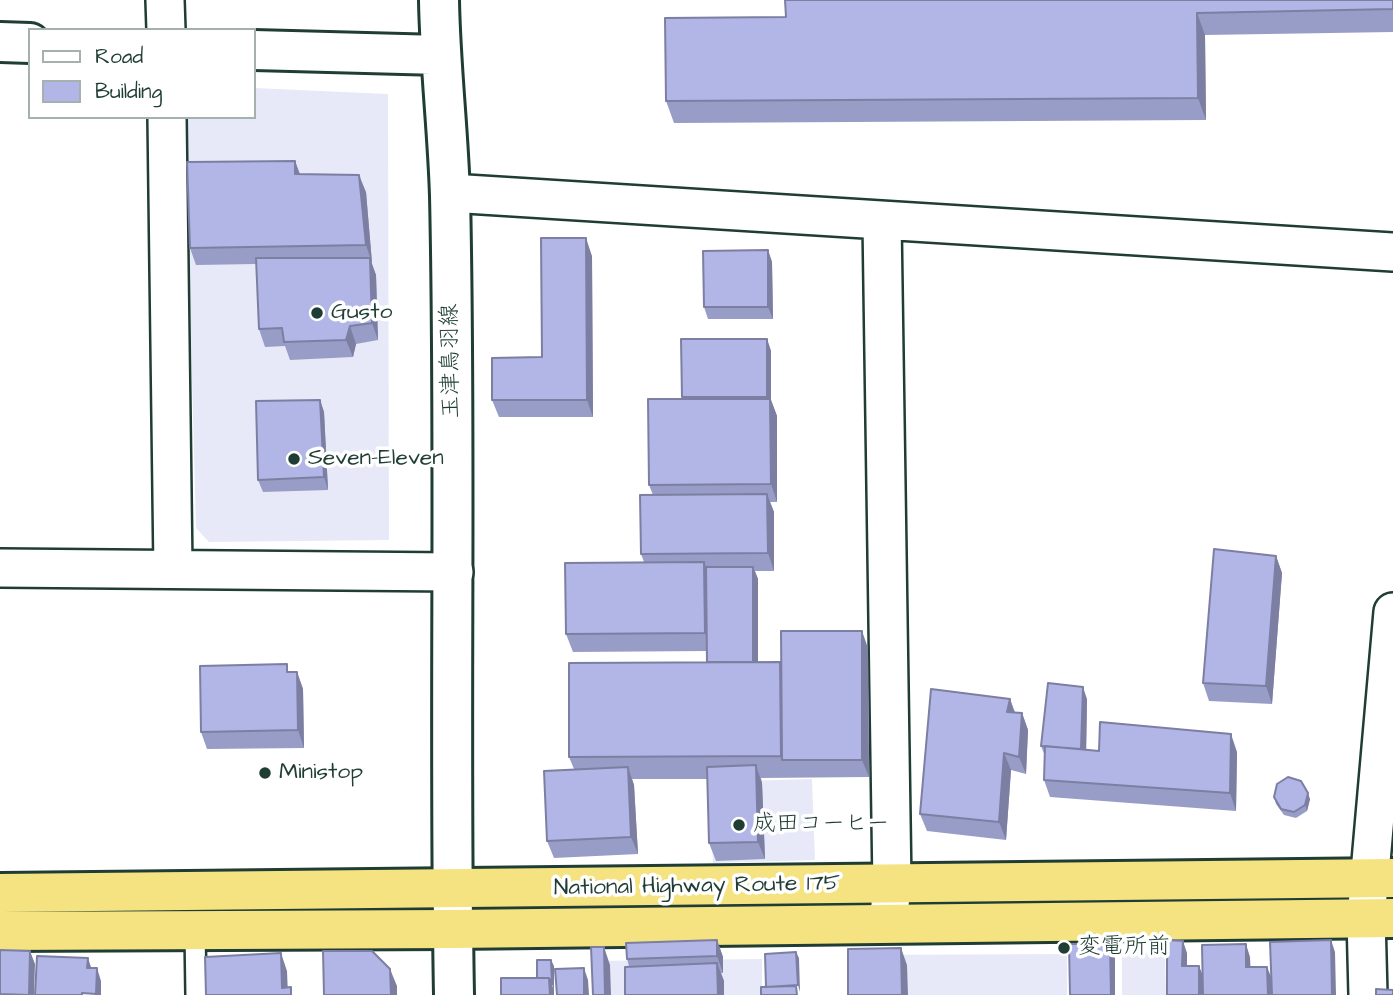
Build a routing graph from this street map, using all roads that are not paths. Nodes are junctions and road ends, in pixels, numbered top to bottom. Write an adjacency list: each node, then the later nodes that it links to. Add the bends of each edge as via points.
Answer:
1 (165, 0): 3 (street)
2 (439, 0): 7 (street, 玉津鳥羽線)
3 (166, 28)
4 (0, 42): 5 (street)
5 (28, 43)
6 (256, 50): 7 (street)
7 (440, 55): 9 (street, 玉津鳥羽線)
8 (167, 119): 13 (street)
9 (450, 193): 10 (street); 14 (street, 玉津鳥羽線)
10 (882, 221): 11 (street); 17 (street)
11 (1393, 252)
12 (0, 568): 13 (street)
13 (173, 569): 14 (street)
14 (454, 572): 18 (street, 玉津鳥羽線)
15 (1393, 612): 16 (street)
16 (1381, 878): 17 (highway, National Highway Route 175); 20 (street)
17 (892, 886): 18 (highway, National Highway Route 175); 21 (street)
18 (451, 890): 19 (highway, National Highway Route 175); 22 (street, 玉津鳥羽線)
19 (0, 893)
20 (1380, 918): 21 (highway, National Highway Route 175); 27 (street)
21 (889, 923): 22 (highway, National Highway Route 175)
22 (453, 929): 23 (highway, National Highway Route 175); 26 (street)
23 (195, 930): 24 (highway, National Highway Route 175); 25 (lane)
24 (0, 932)
25 (196, 995)
26 (454, 995)
27 (1368, 995)

